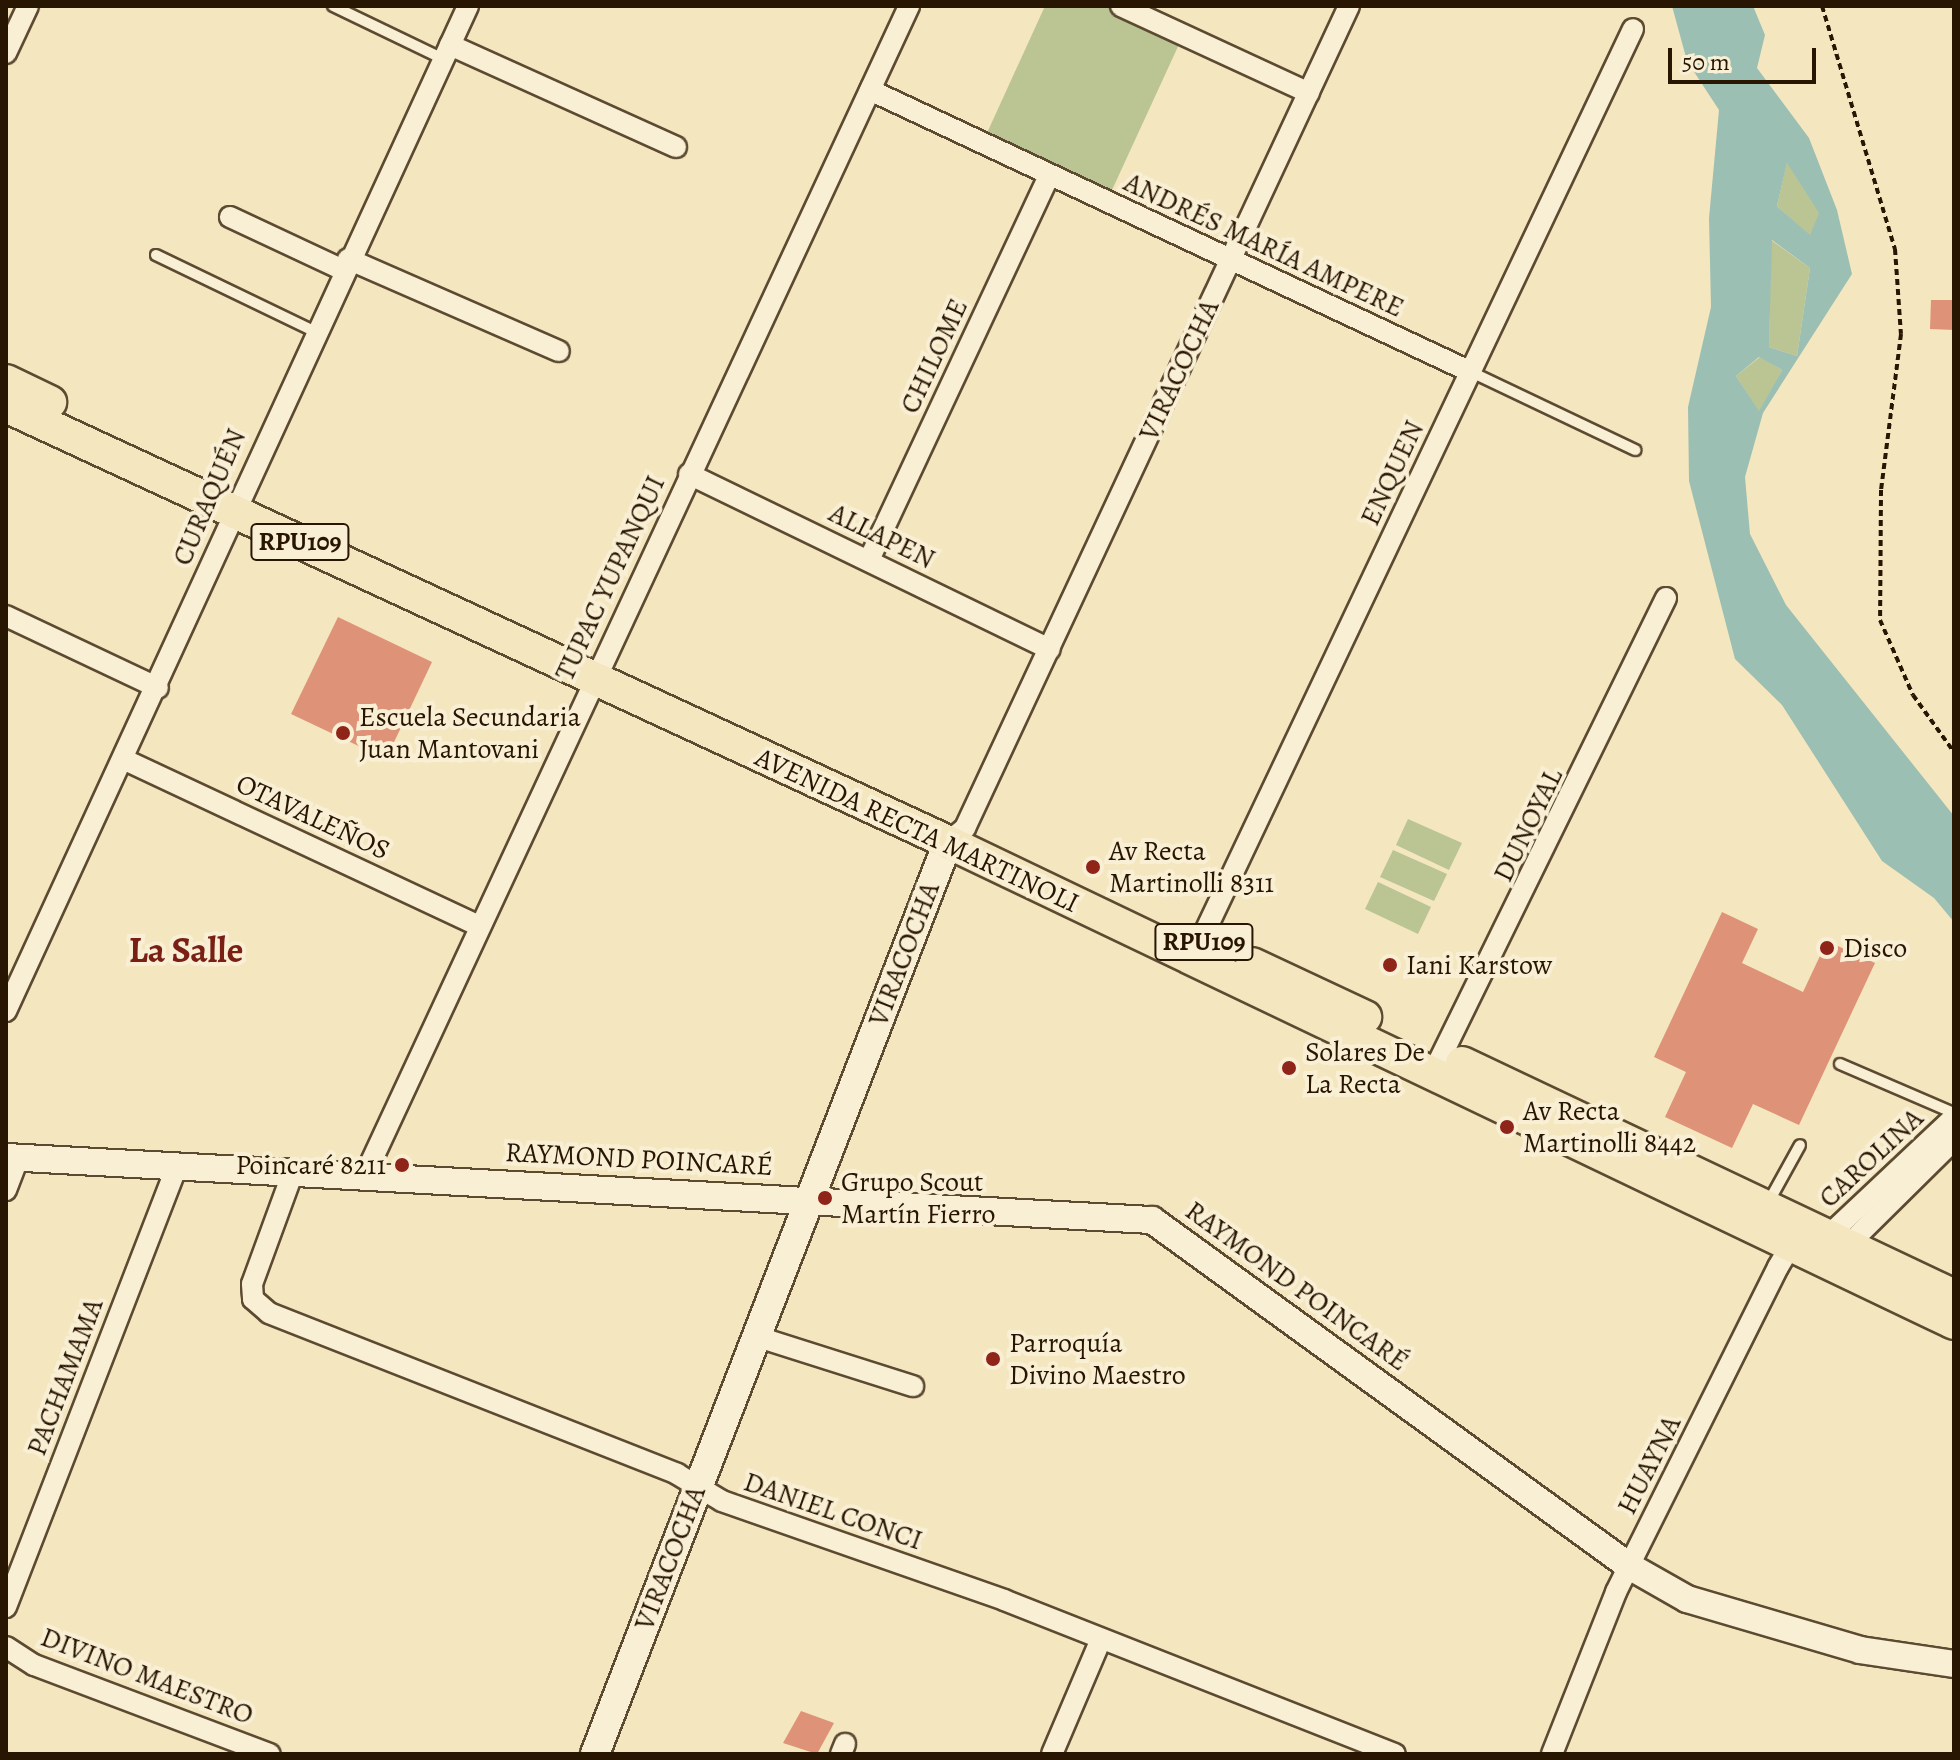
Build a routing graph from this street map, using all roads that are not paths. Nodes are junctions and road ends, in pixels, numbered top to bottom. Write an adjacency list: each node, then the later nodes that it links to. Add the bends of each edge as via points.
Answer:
1 (28, 6): 9 (street)
2 (333, 6): 8 (lane)
3 (468, 6): 8 (street, CURAQUÉN)
4 (909, 6): 10 (street, TUPAC YUPANQUI)
5 (1121, 6): 11 (street)
6 (1349, 6): 11 (street, VIRACOCHA)
7 (1633, 29): 20 (street, ENQUEN)
8 (446, 52): 12 (street); 17 (street, CURAQUÉN)
9 (6, 53)
10 (870, 90): 13 (street, ANDRÉS MARÍA AMPERE); 24 (street, TUPAC YUPANQUI)
11 (1309, 93): 16 (street, VIRACOCHA)
12 (676, 147)
13 (1049, 176): 16 (street, ANDRÉS MARÍA AMPERE); 26 (street, CHILOME)
14 (230, 217): 17 (street)
15 (156, 255): 18 (lane)
16 (1230, 259): 20 (street, ANDRÉS MARÍA AMPERE); 29 (street, VIRACOCHA)
17 (346, 264): 18 (street, CURAQUÉN); 19 (street)
18 (314, 331): 25 (street, CURAQUÉN)
19 (559, 351)
20 (1471, 372): 23 (lane, ANDRÉS MARÍA AMPERE); 35 (street, ENQUEN)
21 (6, 381): 25 (main road, AVENIDA RECTA MARTINOLI / RPU109)
22 (6, 406): 25 (main road, AVENIDA RECTA MARTINOLI / RPU109)
23 (1635, 450)
24 (689, 474): 26 (street, ALLAPEN); 30 (street, TUPAC YUPANQUI)
25 (237, 501): 30 (main road, AVENIDA RECTA MARTINOLI / RPU109); 31 (street, CURAQUÉN)
26 (869, 560): 29 (street, ALLAPEN)
27 (1666, 598): 37 (street, DUNOYAL)
28 (6, 616): 31 (street)
29 (1050, 649): 33 (street, VIRACOCHA)
30 (598, 669): 33 (main road, AVENIDA RECTA MARTINOLI / RPU109); 34 (street, TUPAC YUPANQUI)
31 (158, 688): 32 (street, CURAQUÉN)
32 (125, 760): 34 (street, OTAVALEÑOS); 36 (street, CURAQUÉN)
33 (956, 835): 35 (main road, AVENIDA RECTA MARTINOLI / RPU109); 37 (main road, AVENIDA RECTA MARTINOLI / RPU109); 47 (main road, VIRACOCHA)
34 (478, 925): 45 (street, TUPAC YUPANQUI)
35 (1201, 940): 37 (main road, AVENIDA RECTA MARTINOLI / RPU109)
36 (6, 1011)
37 (1438, 1064): 48 (main road, AVENIDA RECTA MARTINOLI / RPU109); 49 (main road, AVENIDA RECTA MARTINOLI / RPU109, via 1687,1195)
38 (1840, 1064): 39 (lane)
39 (1954, 1115): 49 (street, CAROLINA)
40 (1954, 1140): 49 (street, CAROLINA)
41 (1800, 1145): 48 (lane)
42 (12, 1157): 43 (street, RAYMOND POINCARÉ); 46 (street)
43 (177, 1167): 44 (street, RAYMOND POINCARÉ); 56 (street, PACHAMAMA)
44 (293, 1172): 45 (street, RAYMOND POINCARÉ); 54 (street, DANIEL CONCI, via 252,1284 258,1305)
45 (365, 1175): 47 (street, RAYMOND POINCARÉ)
46 (6, 1190)
47 (808, 1201): 52 (main road, VIRACOCHA); 55 (street, RAYMOND POINCARÉ, via 1152,1220)
48 (1768, 1203): 49 (main road, AVENIDA RECTA MARTINOLI / RPU109)
49 (1827, 1248): 50 (main road, AVENIDA RECTA MARTINOLI / RPU109); 51 (main road, AVENIDA RECTA MARTINOLI / RPU109); 55 (street, HUAYNA)
50 (1954, 1296)
51 (1954, 1323)
52 (755, 1336): 53 (street); 54 (main road, VIRACOCHA)
53 (913, 1386)
54 (698, 1485): 57 (street, DANIEL CONCI, via 722,1501); 61 (main road, VIRACOCHA)
55 (1629, 1566): 59 (street, RAYMOND POINCARÉ, via 1707,1607 1860,1650); 64 (street, HUAYNA)
56 (6, 1607)
57 (1101, 1639): 62 (street); 63 (street, DANIEL CONCI)
58 (6, 1647): 60 (street, DIVINO MAESTRO, via 34,1665)
59 (1954, 1664)
60 (270, 1754)
61 (595, 1754)
62 (1052, 1754)
63 (1395, 1754)
64 (1552, 1754)

